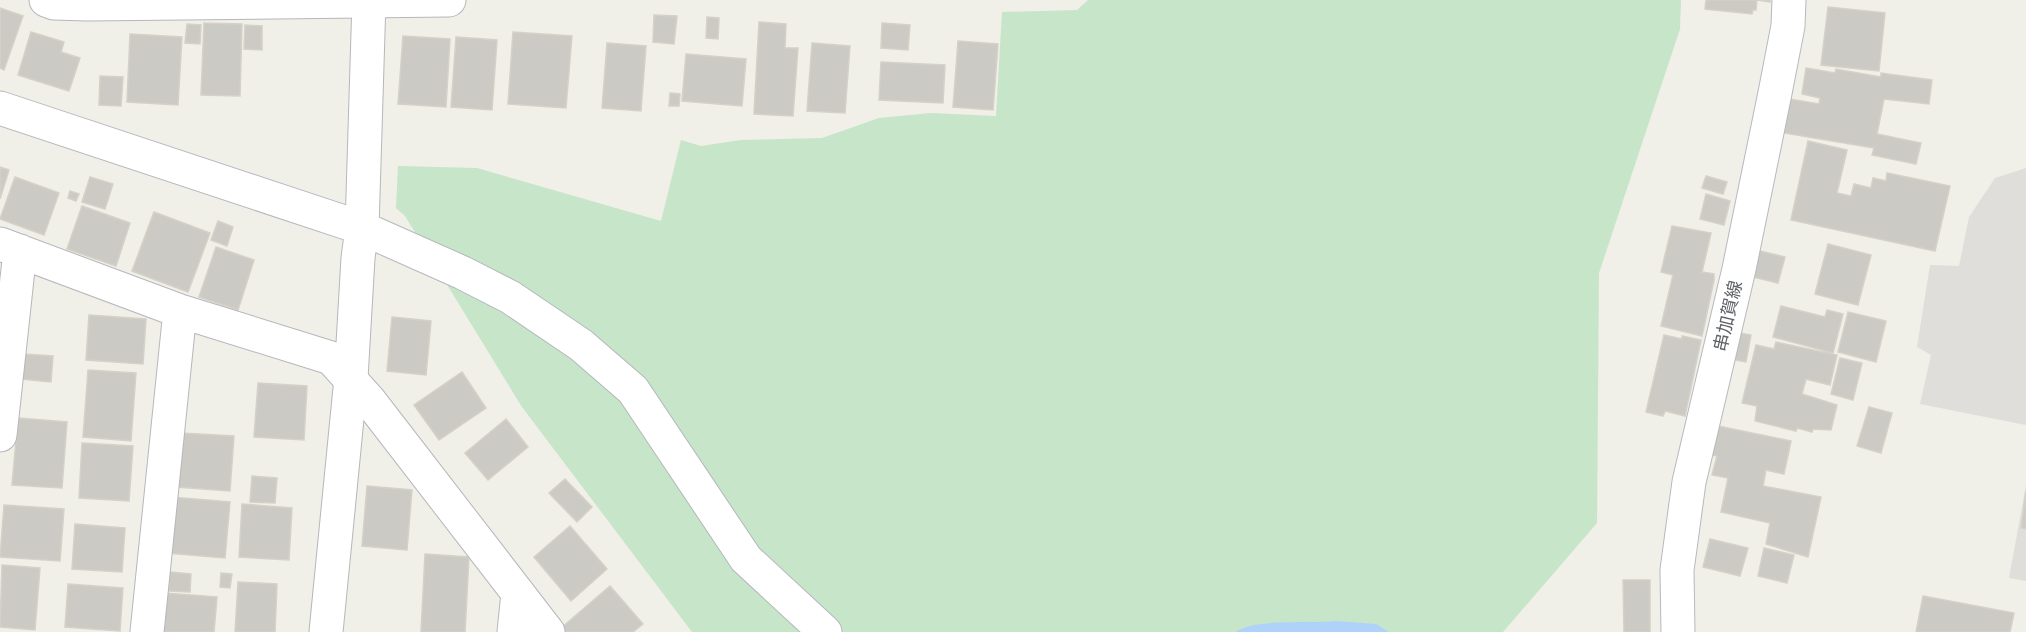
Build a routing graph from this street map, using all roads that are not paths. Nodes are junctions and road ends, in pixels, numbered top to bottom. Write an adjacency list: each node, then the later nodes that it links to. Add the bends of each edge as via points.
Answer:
1 (46, 0): 4 (street, via 87,4)
2 (449, 0): 4 (street)
3 (1790, 0): 17 (street, 串加賀線, via 1783,55 1741,258 1689,482 1677,570)
4 (369, 1): 6 (street)
5 (0, 108): 6 (street)
6 (362, 228): 9 (street); 16 (street, via 510,297 581,345 633,390 746,559)
7 (10, 247): 8 (street); 10 (street)
8 (180, 311): 9 (street, via 331,358); 12 (street)
9 (351, 378): 11 (street); 13 (street)
10 (0, 435)
11 (518, 592): 14 (street); 15 (street)
12 (147, 632)
13 (326, 632)
14 (514, 632)
15 (548, 632)
16 (825, 632)
17 (1678, 632)

